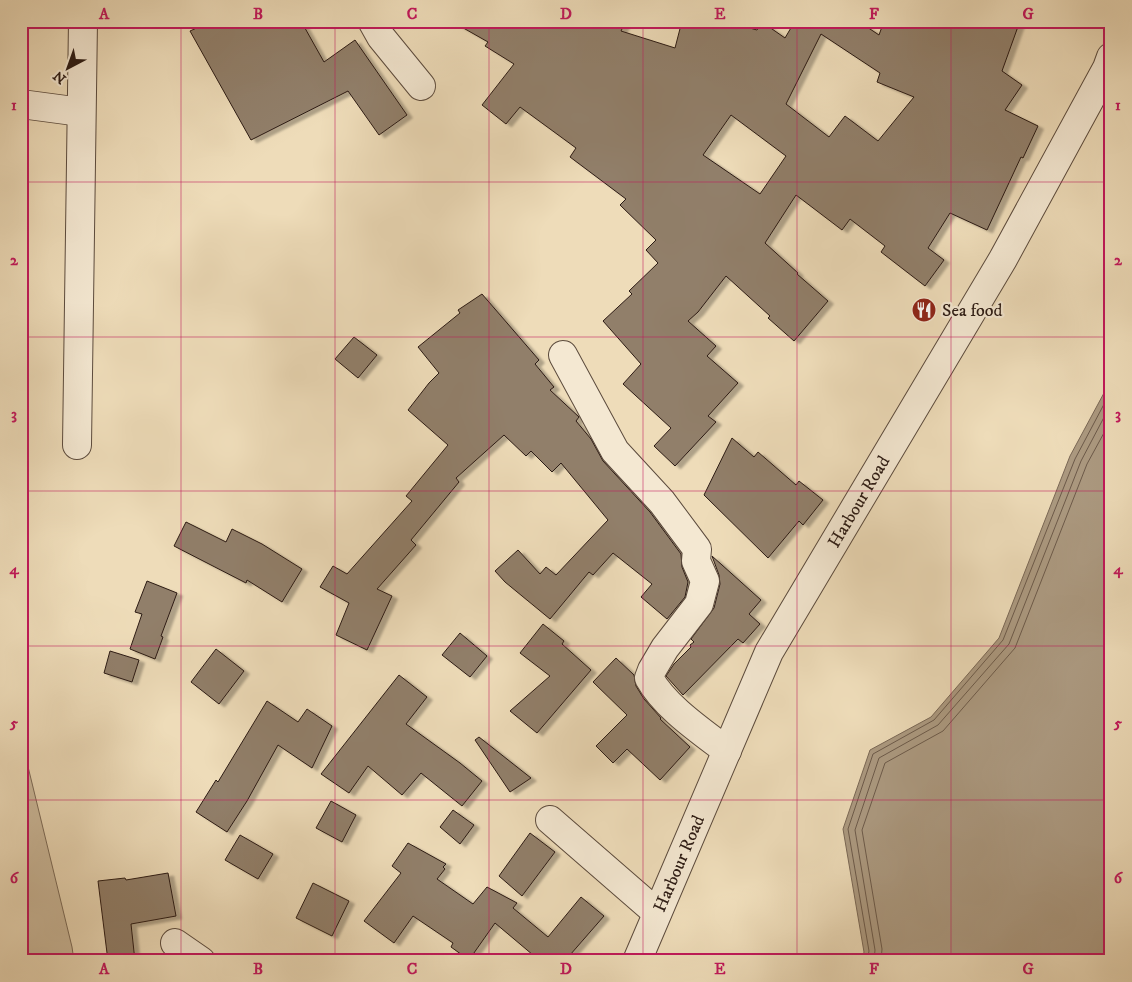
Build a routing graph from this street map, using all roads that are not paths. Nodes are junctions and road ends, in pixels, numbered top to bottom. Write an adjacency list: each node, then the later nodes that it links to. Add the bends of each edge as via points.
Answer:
1 (83, 21): 6 (street)
2 (372, 21): 4 (street)
3 (1111, 57): 9 (street, Harbour Road, via 1108,68 1002,259 769,652)
4 (421, 86)
5 (21, 104): 6 (street)
6 (81, 112): 8 (street)
7 (563, 355): 9 (street, via 615,451 662,502 697,549 696,561 705,581 699,604 665,648 649,678 654,688 672,705)
8 (77, 445)
9 (727, 751): 11 (street, Harbour Road)
10 (550, 820): 11 (street)
11 (657, 913): 14 (street, Harbour Road)
12 (175, 943): 13 (street)
13 (201, 961)
14 (637, 961)

